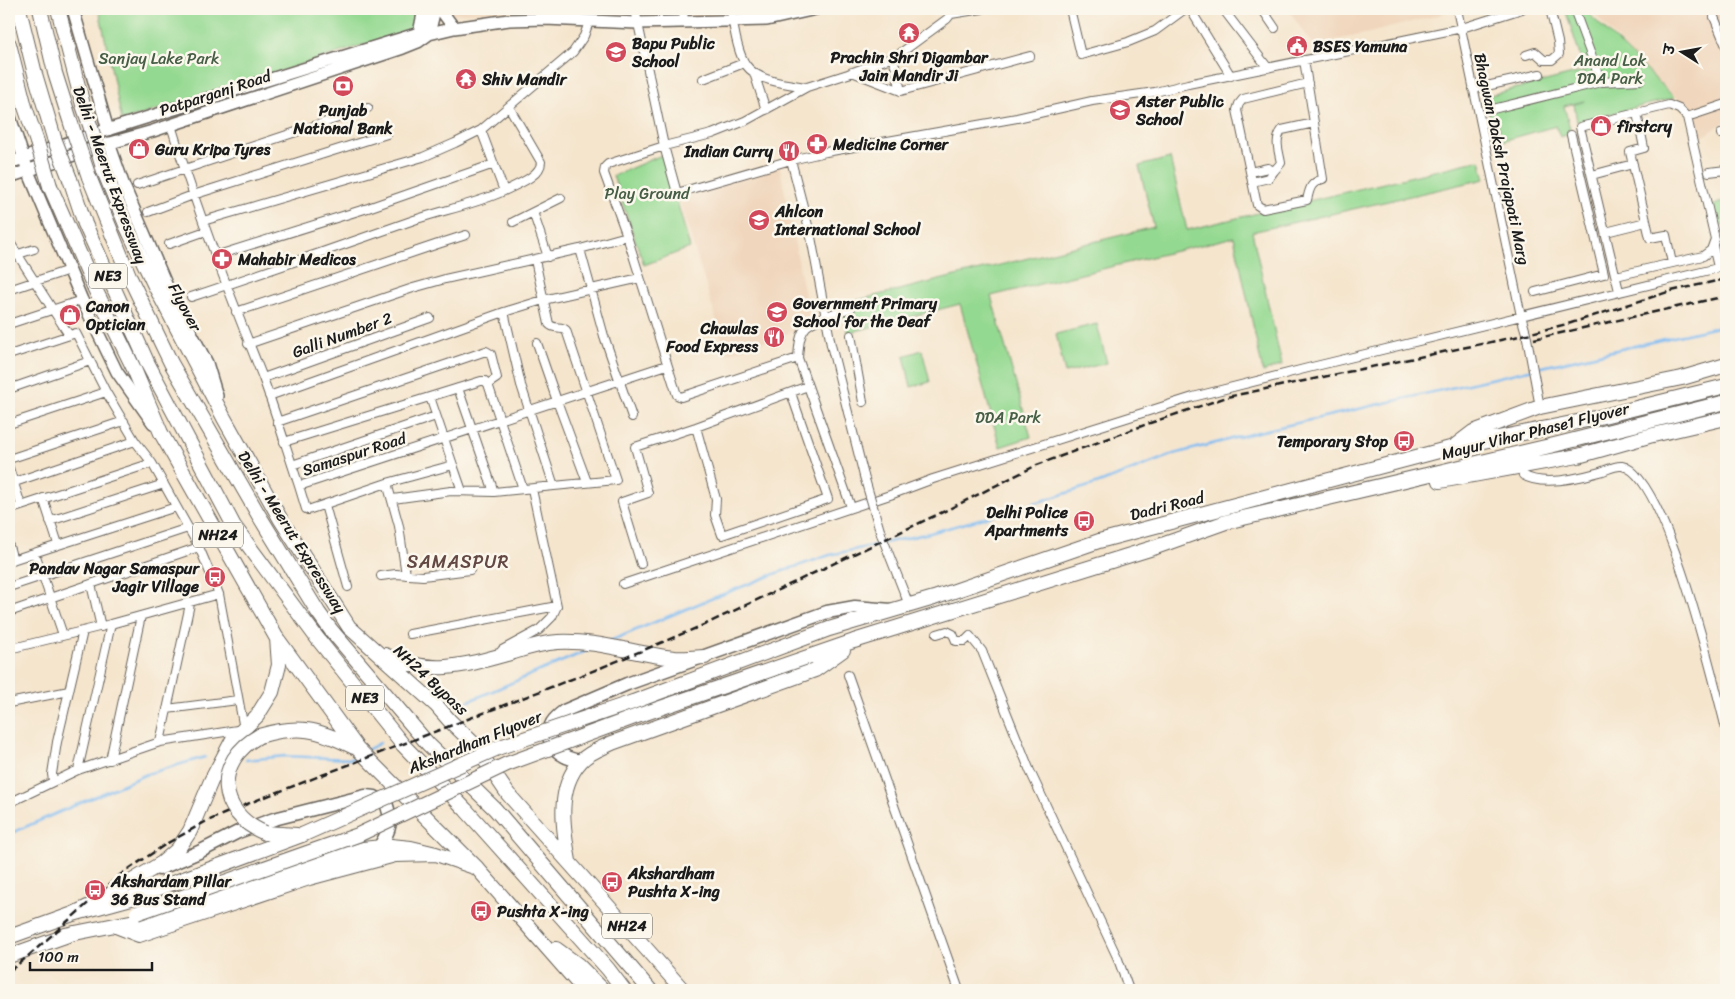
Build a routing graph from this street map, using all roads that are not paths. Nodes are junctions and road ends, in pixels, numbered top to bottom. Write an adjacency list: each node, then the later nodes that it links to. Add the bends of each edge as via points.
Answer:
1 (19, 9): 256 (highway, NE3, bridge, via 54,138 85,224 151,371 234,526 317,638 403,745 466,810)
2 (40, 9): 257 (highway, Delhi - Meerut Expressway / NE3, bridge, via 55,73 89,177 130,278 171,363 318,612 428,744 495,809)
3 (58, 9): 153 (highway, Flyover, bridge, via 104,171 154,284)
4 (73, 9): 60 (street)
5 (424, 9): 30 (street)
6 (435, 9): 30 (street)
7 (440, 9): 27 (street)
8 (635, 9): 26 (street)
9 (683, 9): 25 (street)
10 (816, 9): 22 (street, via 767,20)
11 (982, 9): 21 (street)
12 (1070, 9): 13 (street, via 1081,56 1155,31)
13 (1185, 9)
14 (1190, 9): 42 (street)
15 (1223, 9): 38 (street)
16 (1262, 9): 28 (street)
17 (1457, 9): 29 (street, Bhagwan Daksh Prajapati Marg)
18 (1522, 9): 29 (street)
19 (1550, 9): 33 (street, via 1559,54 1552,60 1544,60 1535,52)
20 (1574, 9): 45 (street)
21 (952, 11): 34 (street, via 905,50)
22 (732, 14): 25 (street); 37 (street)
23 (1714, 17): 32 (street)
24 (589, 22): 26 (street); 27 (street, via 510,20); 51 (street, via 573,52)
25 (684, 22): 26 (street)
26 (637, 23): 65 (street)
27 (454, 28): 30 (street)
28 (1276, 28)
29 (1462, 28): 36 (street); 48 (street, Bhagwan Daksh Prajapati Marg)
30 (424, 33): 59 (street, Patparganj Road, via 418,42 403,48); 60 (street, Patparganj Road)
31 (9, 44): 161 (highway, bridge, via 50,186)
32 (1726, 46)
33 (1526, 55)
34 (893, 56): 39 (street); 49 (street)
35 (1030, 56): 49 (street)
36 (1304, 60): 38 (street); 46 (street)
37 (744, 63): 40 (street); 43 (street)
38 (1268, 68): 42 (street)
39 (852, 72): 47 (street); 49 (street)
40 (754, 73): 47 (street); 53 (street)
41 (1540, 74): 48 (street)
42 (1231, 76): 67 (street)
43 (702, 79)
44 (1640, 80): 45 (street)
45 (1602, 82): 54 (street)
46 (1308, 83): 58 (street); 75 (street, via 1243,99 1239,104 1237,110)
47 (807, 87): 53 (street)
48 (1473, 89): 121 (street, Bhagwan Daksh Prajapati Marg)
49 (901, 91)
50 (1726, 104): 57 (street)
51 (508, 107): 61 (street); 81 (street, via 541,167)
52 (368, 108): 71 (street)
53 (766, 110): 65 (street, via 712,134)
54 (1489, 110)
55 (1636, 113): 57 (street, via 1669,105); 70 (street, via 1644,148 1630,152); 77 (street, via 1580,127)
56 (9, 114): 66 (street)
57 (1687, 117): 95 (street, via 1716,239)
58 (1314, 123): 74 (street, via 1279,133 1277,142 1281,163); 79 (street, via 1323,179 1311,185 1307,200 1263,209 1257,205)
59 (171, 125): 64 (street, Patparganj Road); 71 (street, Samaspur Road)
60 (108, 130): 66 (street, Patparganj Road)
61 (481, 130): 69 (street); 86 (street, via 423,157)
62 (387, 134): 82 (street)
63 (1571, 136): 113 (street, via 1604,274)
64 (109, 143): 73 (street, Patparganj Road); 153 (street, via 166,284 207,363)
65 (664, 146): 67 (street, via 677,193); 92 (street, via 604,168)
66 (24, 158): 68 (street, Patparganj Road); 73 (street)
67 (791, 160): 123 (street, via 811,237)
68 (9, 163)
69 (494, 164): 81 (street); 99 (street)
70 (1633, 164): 77 (street); 88 (street)
71 (184, 169): 80 (street); 82 (street, Samaspur Road)
72 (1726, 170): 76 (street)
73 (28, 171): 78 (street, Patparganj Road); 105 (street)
74 (1274, 171): 75 (street, via 1268,168); 79 (street, via 1269,178)
75 (1250, 172): 79 (street)
76 (1709, 172)
77 (1592, 175): 90 (street)
78 (9, 177)
79 (1252, 182)
80 (137, 185)
81 (504, 191): 109 (street)
82 (193, 195): 84 (street); 86 (street, Samaspur Road)
83 (561, 198): 85 (street)
84 (148, 212)
85 (533, 212): 87 (street); 100 (street)
86 (202, 220): 89 (street, Samaspur Road)
87 (513, 222)
88 (1646, 222): 90 (street); 103 (street, via 1650,238 1666,235)
89 (206, 231): 94 (street); 99 (street, Samaspur Road)
90 (1606, 232): 106 (street)
91 (466, 236): 119 (street)
92 (627, 236): 97 (street); 107 (street)
93 (9, 241): 98 (street)
94 (168, 244)
95 (1713, 246): 103 (street, via 1703,256); 104 (street)
96 (34, 249): 98 (street)
97 (580, 249): 100 (street); 111 (street)
98 (18, 254): 101 (street); 108 (street)
99 (215, 256): 109 (street, Samaspur Road)
100 (548, 257): 102 (street)
101 (9, 258)
102 (535, 260): 116 (street); 128 (street, via 421,286)
103 (1672, 263): 106 (street)
104 (1722, 267): 112 (street)
105 (69, 270): 108 (street); 115 (street)
106 (1616, 276): 112 (street)
107 (640, 278): 111 (street); 132 (street)
108 (34, 281): 110 (street); 118 (street)
109 (226, 285): 114 (street); 119 (street, Samaspur Road)
110 (9, 290)
111 (591, 290): 116 (street); 135 (street)
112 (1619, 291): 121 (street)
113 (1535, 292)
114 (191, 296)
115 (82, 300): 118 (street); 161 (street, via 117,372)
116 (543, 300): 120 (street); 142 (street, via 551,326 566,330)
117 (851, 308): 123 (street)
118 (52, 310): 124 (street); 125 (street)
119 (236, 312): 128 (street, Samaspur Road)
120 (504, 312): 144 (street); 150 (street)
121 (1521, 316): 149 (street, Bhagwan Daksh Prajapati Marg); 189 (street, via 1193,397)
122 (430, 318): 134 (street, Galli Number 2)
123 (826, 318): 130 (street, via 806,327 800,340); 211 (street, bridge, via 864,476 881,534)
124 (9, 324)
125 (69, 335): 129 (street); 131 (street, via 76,333)
126 (850, 335): 147 (street)
127 (537, 342): 146 (street)
128 (248, 344): 134 (street, Samaspur Road)
129 (9, 354)
130 (798, 358): 132 (street, via 681,397 677,396); 137 (street)
131 (90, 361): 140 (street); 141 (street)
132 (667, 365): 135 (street, Samaspur Road)
133 (1726, 365): 149 (highway, via 1682,378)
134 (262, 378): 144 (street, Samaspur Road)
135 (620, 381): 142 (street, Samaspur Road); 152 (street)
136 (488, 384): 139 (street, via 481,381); 155 (street); 157 (street, via 497,378 491,354 486,351)
137 (808, 386): 143 (street); 189 (street)
138 (1726, 386): 165 (highway, Mayur Vihar Phase1 Flyover, via 1587,420)
139 (458, 388): 145 (street); 160 (street)
140 (9, 389)
141 (106, 392): 156 (street); 158 (street)
142 (585, 392): 146 (street, Samaspur Road); 172 (street, via 616,480)
143 (791, 393): 159 (street); 185 (street)
144 (268, 396): 157 (street, Samaspur Road)
145 (430, 397): 151 (street); 164 (street)
146 (556, 401): 150 (street, Samaspur Road); 172 (street)
147 (863, 402)
148 (1723, 403): 182 (highway, Mayur Vihar Phase1 Flyover)
149 (1540, 407): 165 (highway, via 1473,432)
150 (529, 410): 155 (street, Samaspur Road); 177 (street)
151 (436, 416): 162 (street); 168 (street)
152 (632, 417)
153 (224, 418): 224 (highway, NH24 Bypass, via 280,520 349,627)
154 (1726, 418): 182 (highway, via 1578,456 1414,486)
155 (500, 420): 160 (street, Samaspur Road); 178 (street)
156 (124, 421): 163 (street); 166 (street)
157 (277, 422): 164 (street, Samaspur Road)
158 (9, 424)
159 (696, 428): 185 (street, via 716,499 716,515 722,535); 199 (street, via 635,447 648,493 622,502)
160 (472, 430): 162 (street, Samaspur Road); 181 (street)
161 (161, 434): 222 (highway, NH24)
162 (444, 438): 169 (street); 176 (street, Samaspur Road)
163 (135, 441): 167 (street); 173 (street)
164 (284, 442): 168 (street, Samaspur Road)
165 (1454, 446): 211 (highway, Dadri Road, via 1099,541)
166 (9, 459)
167 (152, 463): 175 (street); 183 (street)
168 (292, 465): 176 (street, Samaspur Road)
169 (453, 465): 174 (street); 180 (street)
170 (9, 468): 173 (street)
171 (1523, 475): 234 (street, via 1530,480 1558,480 1620,466 1630,468 1648,489 1661,514 1688,590)
172 (587, 482): 177 (street)
173 (11, 483): 186 (street)
174 (387, 483): 184 (street); 187 (street)
175 (164, 484): 188 (street); 192 (street)
176 (299, 486): 187 (street, via 306,509)
177 (554, 486): 179 (street)
178 (523, 489): 179 (street); 181 (street)
179 (532, 489): 212 (street)
180 (462, 491): 181 (street); 184 (street)
181 (494, 492)
182 (1352, 492): 223 (highway, Dadri Road, via 1226,522)
183 (43, 498): 186 (street); 192 (street)
184 (393, 499): 202 (street)
185 (828, 499): 191 (street)
186 (21, 505): 190 (street)
187 (325, 505): 207 (street)
188 (176, 507): 193 (street); 194 (street)
189 (851, 507): 191 (street)
190 (9, 510)
191 (834, 513): 205 (street)
192 (50, 521): 194 (street)
193 (188, 528): 196 (street); 201 (street)
194 (58, 544): 197 (street)
195 (9, 546): 198 (street)
196 (199, 547): 204 (street); 208 (street)
197 (35, 552): 198 (street); 201 (street)
198 (11, 560)
199 (641, 564)
200 (470, 570): 202 (street)
201 (44, 575): 206 (street); 209 (street)
202 (406, 575): 203 (street)
203 (381, 576)
204 (91, 584): 209 (street); 217 (street)
205 (622, 584)
206 (9, 587)
207 (348, 587)
208 (219, 594): 210 (street); 230 (street)
209 (51, 598): 214 (street); 221 (street)
210 (190, 604): 215 (street); 232 (street)
211 (909, 605): 213 (highway, Dadri Road)
212 (557, 606): 219 (street); 227 (street, via 540,630)
213 (893, 610): 226 (main road, via 855,607 827,612); 242 (highway, Akshardham Flyover, bridge, via 500,747)
214 (9, 612)
215 (141, 616): 216 (street); 237 (street)
216 (111, 624): 217 (street); 239 (street)
217 (101, 627): 218 (street)
218 (83, 631): 221 (street); 229 (street)
219 (410, 634)
220 (937, 634): 260 (street, via 947,631 956,641 965,641 970,636 982,651 1030,771 1118,959)
221 (63, 635): 225 (street)
222 (276, 637): 233 (highway, via 279,665 272,692); 236 (highway, NH24)
223 (854, 641): 238 (highway, via 815,670 612,743); 251 (highway, Akshardham Flyover, bridge, via 507,764 358,836)
224 (368, 645): 227 (highway, via 413,666 447,668); 245 (highway, NH24 Bypass, via 436,705 474,744 508,794)
225 (9, 649)
226 (705, 657): 227 (highway, via 677,658 576,641 539,645); 238 (main road, via 627,684 555,718 550,733 553,746 565,757)
227 (480, 662)
228 (848, 675): 259 (street)
229 (69, 692): 231 (street); 240 (street, via 53,766)
230 (238, 700): 232 (street); 233 (street)
231 (9, 703)
232 (167, 709): 235 (street)
233 (244, 729): 235 (street); 247 (highway, via 228,748 190,831 178,849)
234 (1726, 729)
235 (160, 742): 237 (street)
236 (357, 748): 242 (highway, bridge, via 314,730 280,730 247,742 237,753 228,772 228,794 241,819 265,833); 246 (highway, NH24)
237 (110, 760): 239 (street)
238 (581, 761): 245 (highway, via 564,796 562,816)
239 (78, 770): 240 (street)
240 (54, 781): 241 (street)
241 (9, 804)
242 (302, 835): 248 (highway, Akshardham Flyover, via 135,897)
243 (380, 846): 244 (highway); 247 (main road, via 388,835 392,817 386,803 365,796 274,819 238,832); 249 (highway)
244 (436, 854): 246 (highway); 249 (highway, via 394,855 309,878 139,934)
245 (570, 862): 258 (highway, NH24 Bypass / NH24)
246 (477, 868): 250 (highway, NH24)
247 (138, 878): 248 (highway)
248 (73, 914): 252 (highway)
249 (116, 926): 251 (highway)
250 (535, 934): 254 (highway, NH24); 255 (highway, via 578,965)
251 (65, 935): 253 (highway)
252 (9, 937)
253 (9, 956)
254 (584, 990)
255 (602, 990)
256 (624, 990)
257 (650, 990)
258 (684, 990)
259 (959, 990)
260 (1129, 990)

